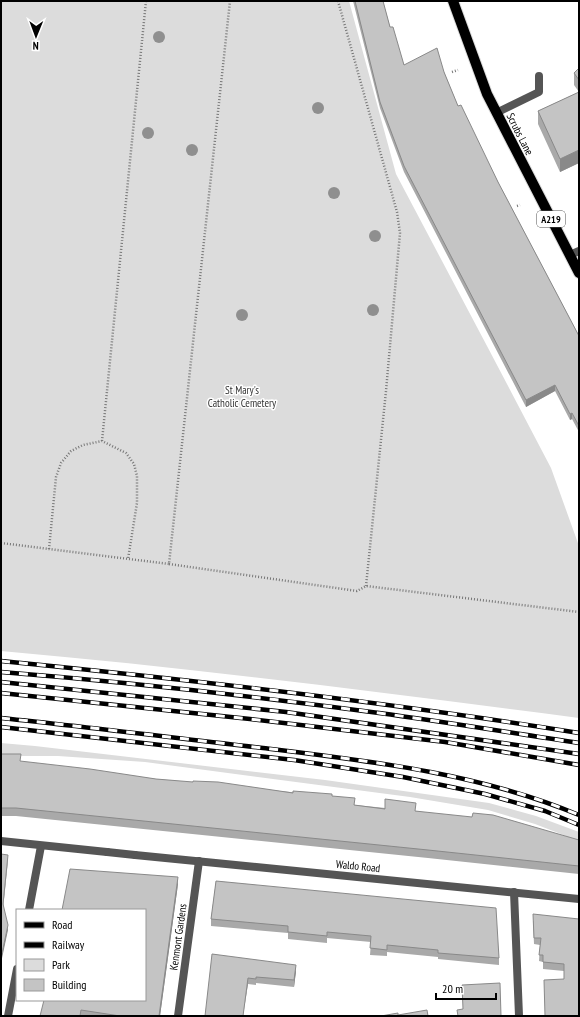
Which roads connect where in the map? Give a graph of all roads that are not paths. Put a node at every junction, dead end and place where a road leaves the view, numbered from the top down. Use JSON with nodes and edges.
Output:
{"nodes":[{"id":1,"x":453,"y":1,"type":"edge"},
{"id":2,"x":539,"y":76,"type":"dead end"},
{"id":3,"x":496,"y":113,"type":"junction"},
{"id":4,"x":575,"y":253,"type":"edge"},
{"id":5,"x":579,"y":273,"type":"edge"},
{"id":6,"x":1,"y":841,"type":"edge"},
{"id":7,"x":41,"y":846,"type":"junction"},
{"id":8,"x":199,"y":861,"type":"junction"},
{"id":9,"x":514,"y":892,"type":"junction"},
{"id":10,"x":579,"y":899,"type":"edge"},
{"id":11,"x":29,"y":909,"type":"edge"},
{"id":12,"x":16,"y":974,"type":"edge"},
{"id":13,"x":8,"y":1016,"type":"edge"},
{"id":14,"x":178,"y":1016,"type":"edge"},
{"id":15,"x":519,"y":1016,"type":"edge"}],
"edges":[{"from":1,"to":3,"type":"main road","name":"Scrubs Lane","number":"A219"},
{"from":2,"to":3,"type":"street"},
{"from":3,"to":4,"type":"main road","name":"Scrubs Lane","number":"A219"},
{"from":4,"to":5,"type":"main road","name":"Scrubs Lane","number":"A219"},
{"from":6,"to":7,"type":"street"},
{"from":7,"to":8,"type":"street","name":"Waldo Road"},
{"from":7,"to":11,"type":"street"},
{"from":8,"to":9,"type":"street","name":"Waldo Road"},
{"from":8,"to":14,"type":"street","name":"Kenmont Gardens"},
{"from":9,"to":10,"type":"street","name":"Waldo Road"},
{"from":9,"to":15,"type":"street"},
{"from":12,"to":13,"type":"street"}]}
